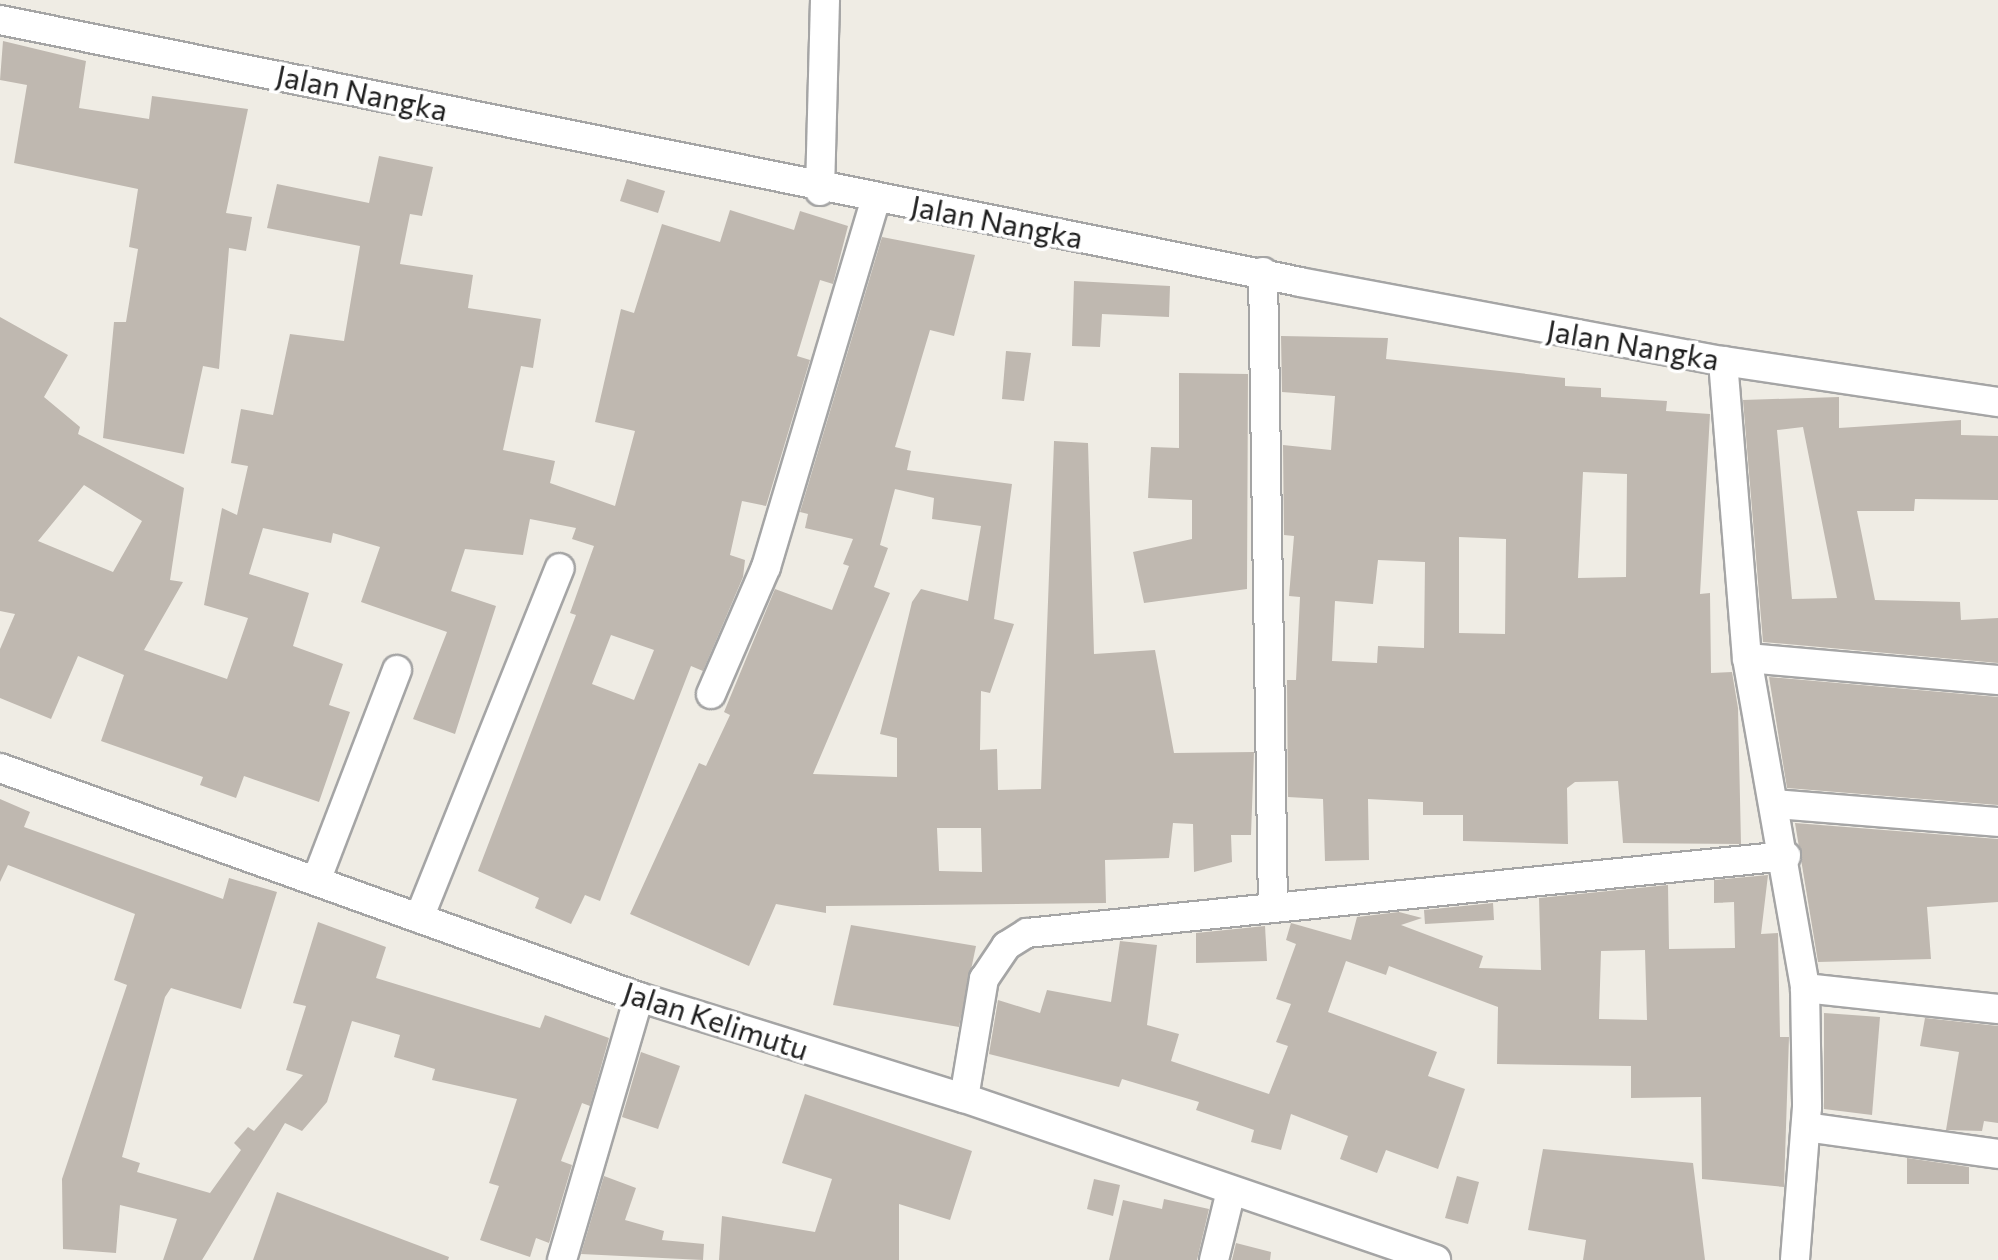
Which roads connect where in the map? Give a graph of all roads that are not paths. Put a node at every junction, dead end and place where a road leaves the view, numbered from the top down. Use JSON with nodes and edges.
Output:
{"nodes":[{"id":1,"x":825,"y":0,"type":"edge"},
{"id":2,"x":0,"y":20,"type":"edge"},
{"id":3,"x":820,"y":191,"type":"junction"},
{"id":4,"x":876,"y":197,"type":"junction"},
{"id":5,"x":1263,"y":272,"type":"junction"},
{"id":6,"x":1723,"y":361,"type":"junction"},
{"id":7,"x":1998,"y":402,"type":"edge"},
{"id":8,"x":560,"y":568,"type":"dead end"},
{"id":9,"x":1747,"y":658,"type":"junction"},
{"id":10,"x":397,"y":670,"type":"dead end"},
{"id":11,"x":1998,"y":680,"type":"edge"},
{"id":12,"x":711,"y":694,"type":"dead end"},
{"id":13,"x":0,"y":768,"type":"edge"},
{"id":14,"x":1775,"y":804,"type":"junction"},
{"id":15,"x":1998,"y":822,"type":"edge"},
{"id":16,"x":1786,"y":856,"type":"junction"},
{"id":17,"x":316,"y":881,"type":"junction"},
{"id":18,"x":1273,"y":906,"type":"junction"},
{"id":19,"x":419,"y":918,"type":"junction"},
{"id":20,"x":1805,"y":988,"type":"junction"},
{"id":21,"x":639,"y":997,"type":"junction"},
{"id":22,"x":1998,"y":1009,"type":"edge"},
{"id":23,"x":964,"y":1098,"type":"junction"},
{"id":24,"x":1806,"y":1127,"type":"junction"},
{"id":25,"x":1998,"y":1154,"type":"edge"},
{"id":26,"x":1231,"y":1191,"type":"junction"},
{"id":27,"x":562,"y":1260,"type":"edge"},
{"id":28,"x":1214,"y":1260,"type":"edge"},
{"id":29,"x":1436,"y":1260,"type":"edge"},
{"id":30,"x":1795,"y":1260,"type":"edge"}],
"edges":[{"from":1,"to":3,"type":"street"},
{"from":2,"to":3,"type":"street","name":"Jalan Nangka"},
{"from":3,"to":4,"type":"street","name":"Jalan Nangka"},
{"from":4,"to":5,"type":"street","name":"Jalan Nangka"},
{"from":4,"to":12,"type":"street"},
{"from":5,"to":6,"type":"street","name":"Jalan Nangka"},
{"from":5,"to":18,"type":"street"},
{"from":6,"to":7,"type":"street","name":"Jalan Nangka"},
{"from":6,"to":9,"type":"street"},
{"from":8,"to":19,"type":"street"},
{"from":9,"to":11,"type":"street"},
{"from":9,"to":14,"type":"street"},
{"from":10,"to":17,"type":"street"},
{"from":13,"to":17,"type":"street","name":"Jalan Kelimutu"},
{"from":14,"to":15,"type":"street"},
{"from":14,"to":16,"type":"street"},
{"from":16,"to":18,"type":"street"},
{"from":16,"to":20,"type":"street"},
{"from":17,"to":19,"type":"street","name":"Jalan Kelimutu"},
{"from":18,"to":23,"type":"street"},
{"from":19,"to":21,"type":"street","name":"Jalan Kelimutu"},
{"from":20,"to":22,"type":"street"},
{"from":20,"to":24,"type":"street"},
{"from":21,"to":23,"type":"street","name":"Jalan Kelimutu"},
{"from":21,"to":27,"type":"street"},
{"from":23,"to":26,"type":"street","name":"Jalan Kelimutu"},
{"from":24,"to":25,"type":"street"},
{"from":24,"to":30,"type":"street"},
{"from":26,"to":28,"type":"street"},
{"from":26,"to":29,"type":"street","name":"Jalan Kelimutu"}]}
